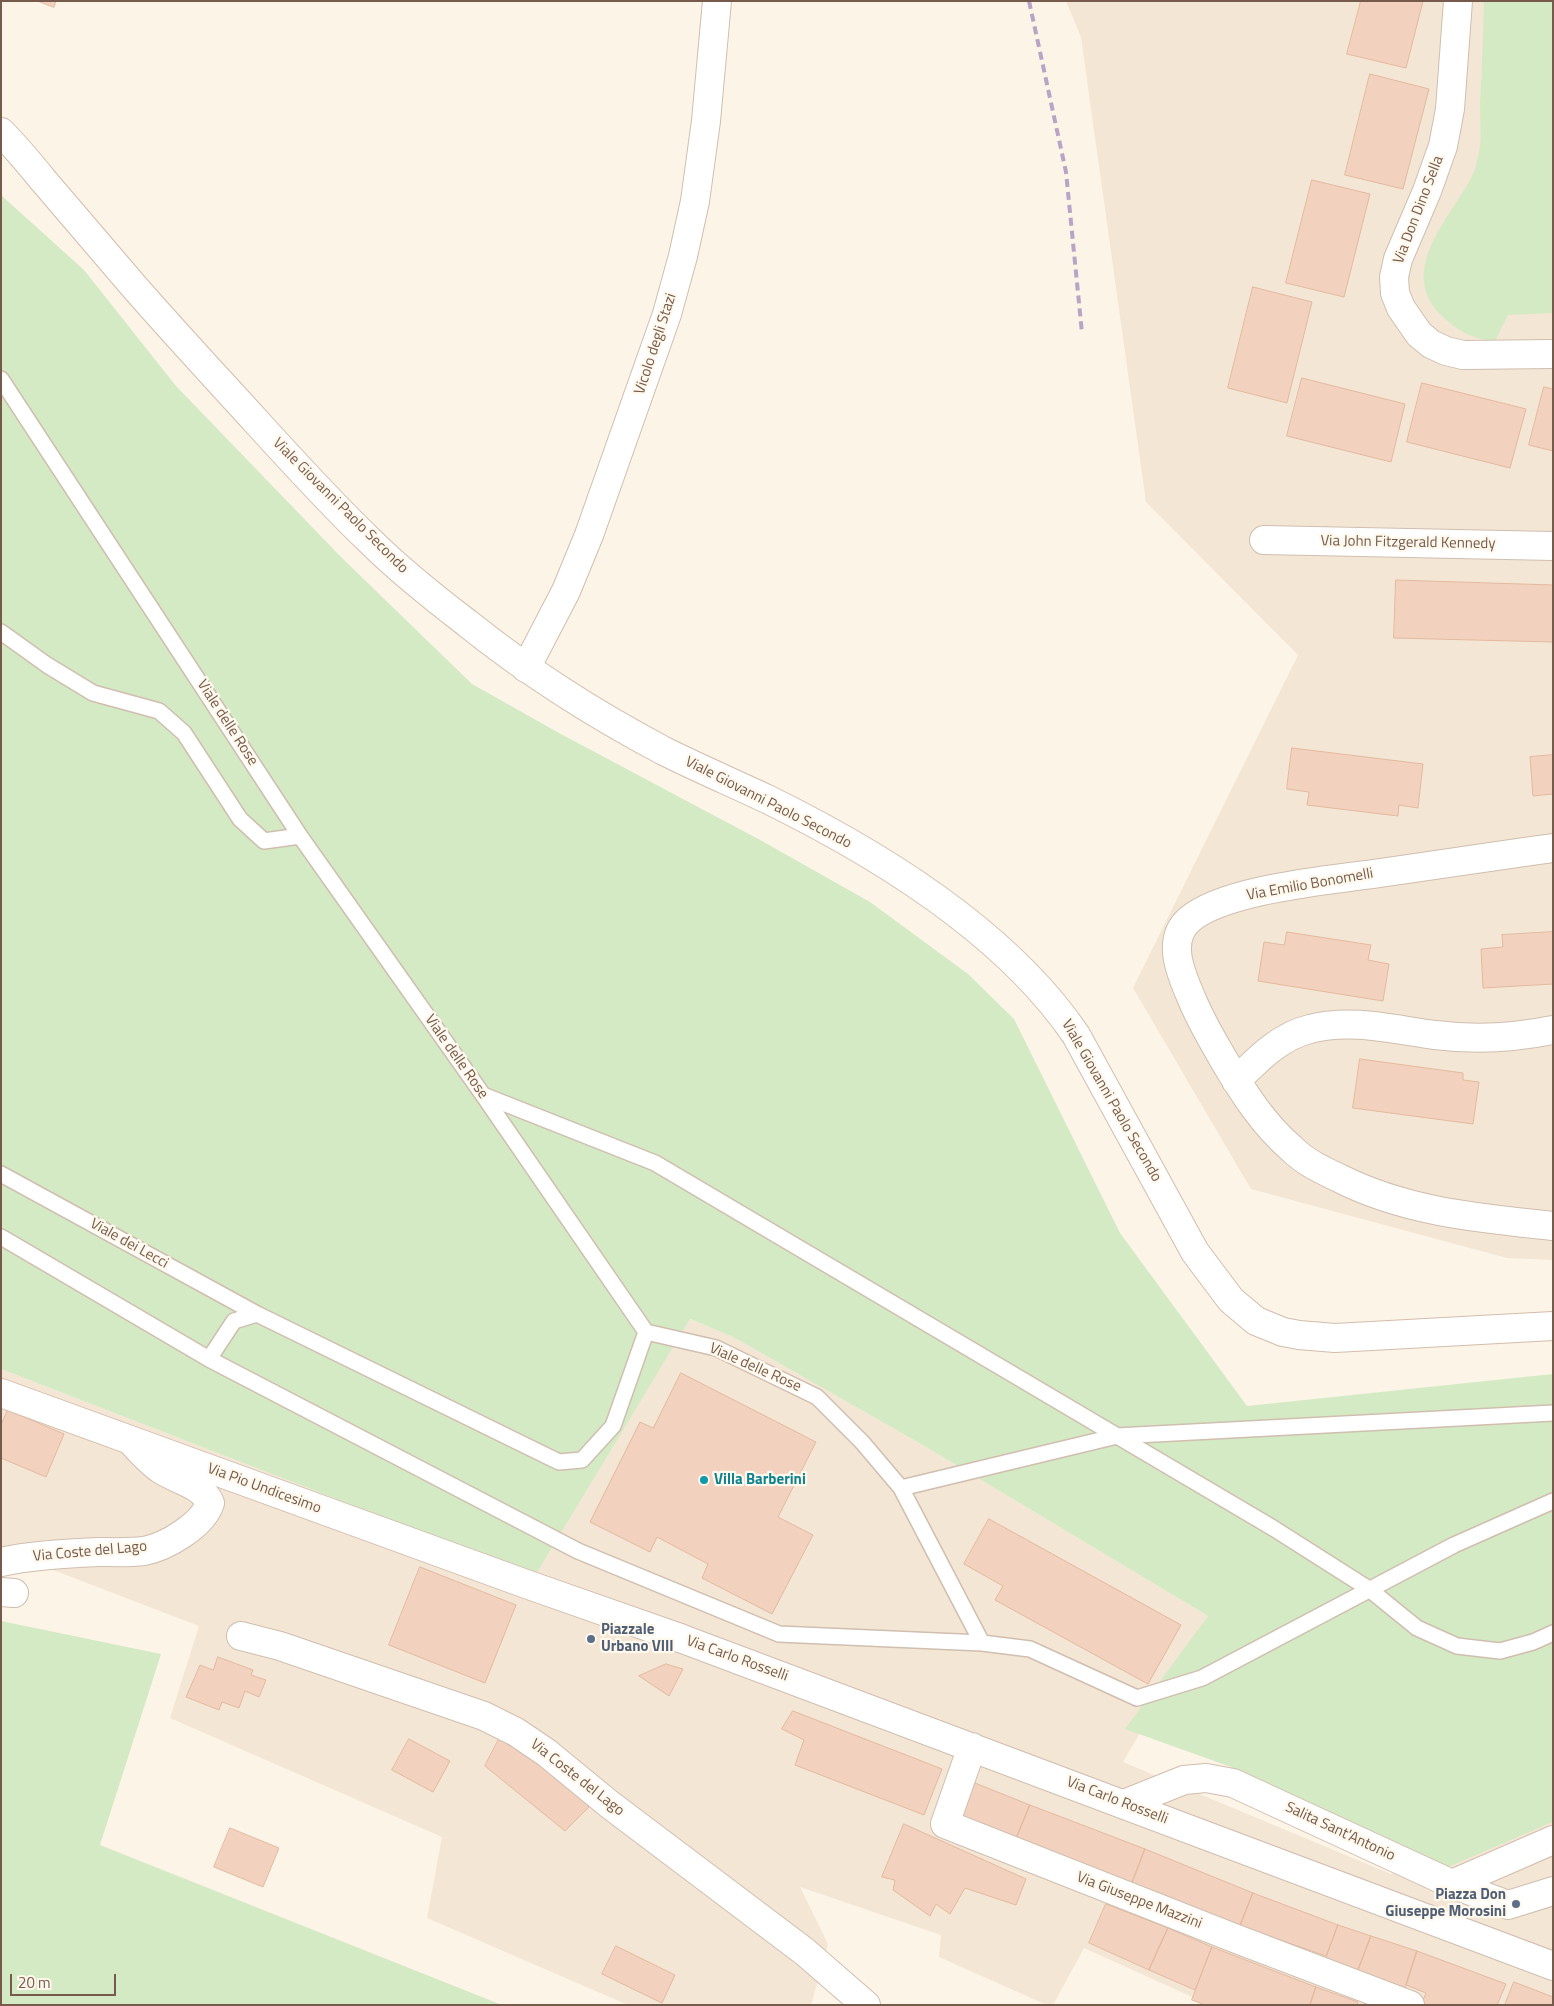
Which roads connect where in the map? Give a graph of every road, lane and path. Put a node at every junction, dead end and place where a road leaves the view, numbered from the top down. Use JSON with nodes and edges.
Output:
{"nodes":[{"id":1,"x":716,"y":1,"type":"edge"},
{"id":2,"x":1458,"y":1,"type":"edge"},
{"id":3,"x":1,"y":132,"type":"edge"},
{"id":4,"x":1553,"y":354,"type":"edge"},
{"id":5,"x":1,"y":379,"type":"edge"},
{"id":6,"x":1264,"y":540,"type":"dead end"},
{"id":7,"x":1553,"y":546,"type":"edge"},
{"id":8,"x":1,"y":632,"type":"edge"},
{"id":9,"x":526,"y":668,"type":"junction"},
{"id":10,"x":300,"y":836,"type":"junction"},
{"id":11,"x":1553,"y":848,"type":"edge"},
{"id":12,"x":1553,"y":1030,"type":"edge"},
{"id":13,"x":1236,"y":1081,"type":"junction"},
{"id":14,"x":483,"y":1095,"type":"junction"},
{"id":15,"x":1,"y":1174,"type":"edge"},
{"id":16,"x":1553,"y":1226,"type":"edge"},
{"id":17,"x":1,"y":1237,"type":"edge"},
{"id":18,"x":257,"y":1314,"type":"junction"},
{"id":19,"x":1553,"y":1326,"type":"edge"},
{"id":20,"x":646,"y":1332,"type":"junction"},
{"id":21,"x":209,"y":1359,"type":"junction"},
{"id":22,"x":1,"y":1393,"type":"edge"},
{"id":23,"x":1553,"y":1413,"type":"edge"},
{"id":24,"x":1117,"y":1436,"type":"junction"},
{"id":25,"x":132,"y":1442,"type":"junction"},
{"id":26,"x":901,"y":1488,"type":"junction"},
{"id":27,"x":1553,"y":1501,"type":"edge"},
{"id":28,"x":1,"y":1562,"type":"edge"},
{"id":29,"x":1369,"y":1589,"type":"junction"},
{"id":30,"x":1553,"y":1633,"type":"edge"},
{"id":31,"x":241,"y":1636,"type":"dead end"},
{"id":32,"x":680,"y":1638,"type":"joint"},
{"id":33,"x":982,"y":1643,"type":"junction"},
{"id":34,"x":972,"y":1747,"type":"junction"},
{"id":35,"x":1124,"y":1804,"type":"junction"},
{"id":36,"x":1553,"y":1840,"type":"edge"},
{"id":37,"x":1452,"y":1884,"type":"junction"},
{"id":38,"x":1553,"y":1891,"type":"edge"},
{"id":39,"x":1553,"y":1966,"type":"edge"},
{"id":40,"x":866,"y":2005,"type":"edge"},
{"id":41,"x":1410,"y":2005,"type":"edge"}],
"edges":[{"from":1,"to":9,"type":"street","name":"Vicolo degli Stazi"},
{"from":2,"to":4,"type":"street","name":"Via Don Dino Sella"},
{"from":3,"to":9,"type":"street","name":"Viale Giovanni Paolo Secondo"},
{"from":5,"to":10,"type":"lane","name":"Viale delle Rose"},
{"from":6,"to":7,"type":"street","name":"Via John Fitzgerald Kennedy"},
{"from":8,"to":10,"type":"lane"},
{"from":9,"to":19,"type":"street","name":"Viale Giovanni Paolo Secondo"},
{"from":10,"to":14,"type":"lane","name":"Viale delle Rose"},
{"from":11,"to":13,"type":"street","name":"Via Emilio Bonomelli"},
{"from":12,"to":13,"type":"street"},
{"from":13,"to":16,"type":"street","name":"Via Emilio Bonomelli"},
{"from":14,"to":20,"type":"lane","name":"Viale delle Rose"},
{"from":14,"to":24,"type":"lane"},
{"from":15,"to":18,"type":"lane","name":"Viale dei Lecci"},
{"from":17,"to":21,"type":"lane"},
{"from":18,"to":20,"type":"lane","name":"Viale dei Lecci"},
{"from":18,"to":21,"type":"lane"},
{"from":20,"to":26,"type":"lane","name":"Viale delle Rose"},
{"from":21,"to":33,"type":"lane"},
{"from":22,"to":25,"type":"street","name":"Via Pio Undicesimo"},
{"from":23,"to":24,"type":"lane"},
{"from":24,"to":26,"type":"lane"},
{"from":24,"to":29,"type":"lane"},
{"from":25,"to":28,"type":"street","name":"Via Coste del Lago"},
{"from":25,"to":32,"type":"street","name":"Via Pio Undicesimo"},
{"from":26,"to":33,"type":"lane","name":"Viale delle Rose"},
{"from":27,"to":29,"type":"lane"},
{"from":29,"to":30,"type":"lane"},
{"from":29,"to":33,"type":"lane"},
{"from":31,"to":40,"type":"street","name":"Via Coste del Lago"},
{"from":32,"to":34,"type":"street","name":"Via Carlo Rosselli"},
{"from":34,"to":35,"type":"street","name":"Via Carlo Rosselli"},
{"from":34,"to":41,"type":"street","name":"Via Giuseppe Mazzini"},
{"from":35,"to":37,"type":"street","name":"Salita Sant'Antonio"},
{"from":35,"to":39,"type":"street","name":"Via Carlo Rosselli"},
{"from":36,"to":37,"type":"street"},
{"from":37,"to":38,"type":"street"}]}
